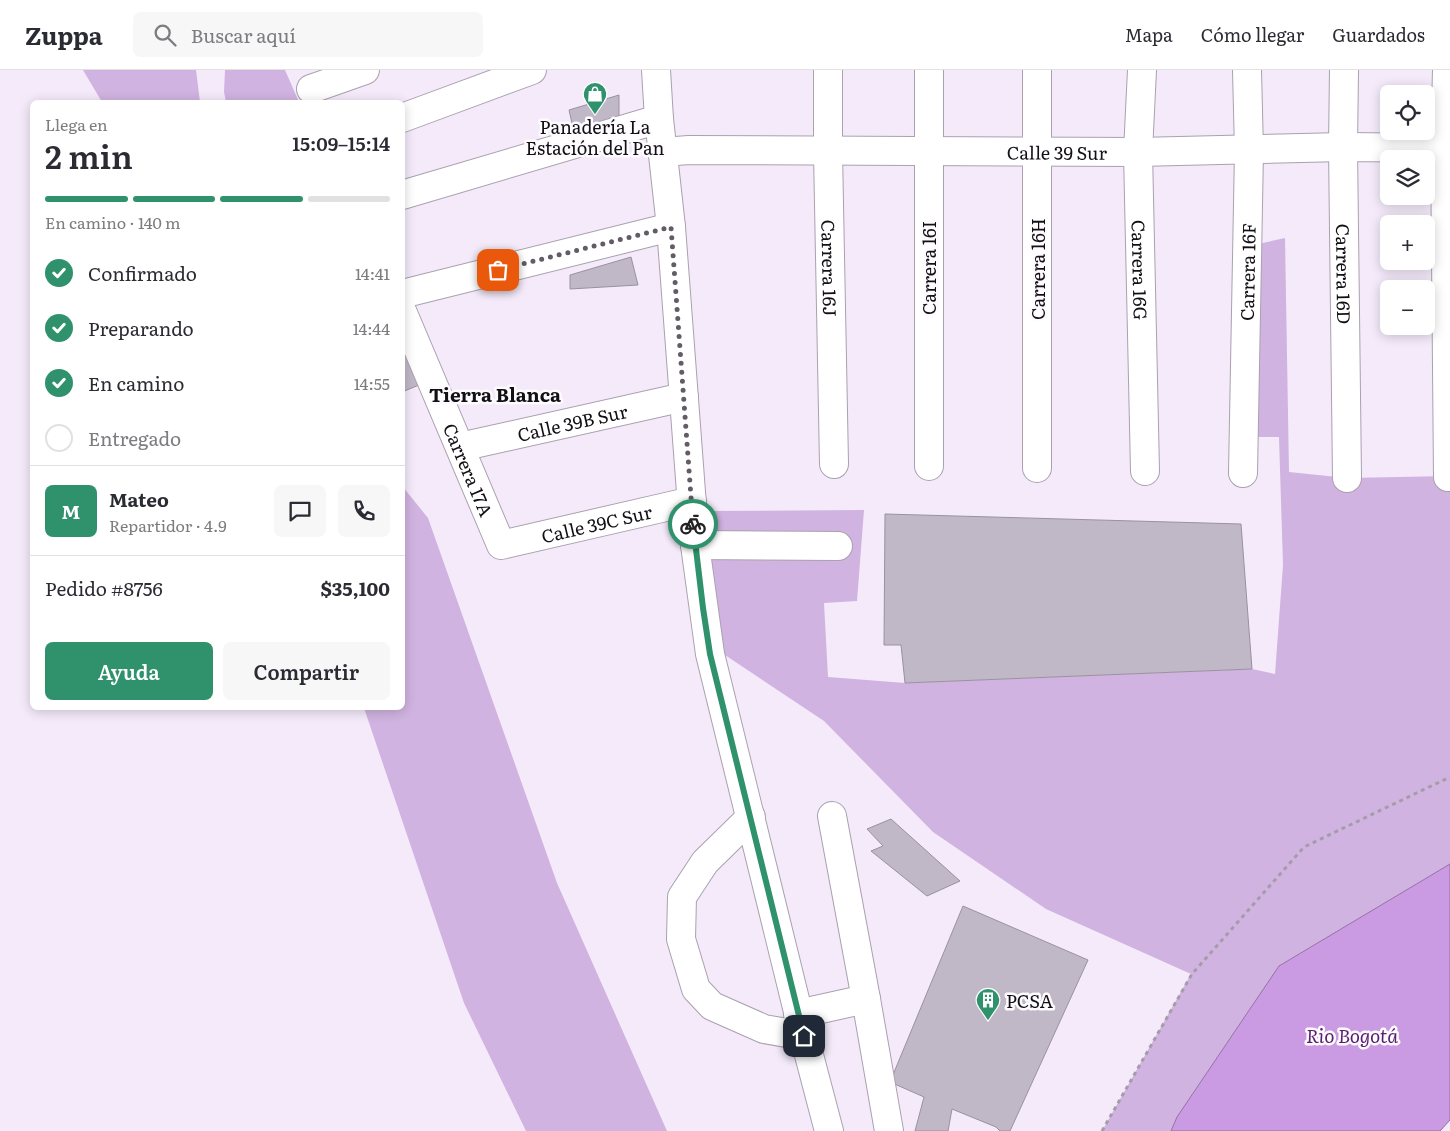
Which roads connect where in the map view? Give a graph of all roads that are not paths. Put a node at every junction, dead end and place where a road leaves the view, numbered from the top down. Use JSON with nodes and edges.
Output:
{"nodes":[{"id":1,"x":365,"y":70,"type":"edge"},
{"id":2,"x":532,"y":70,"type":"edge"},
{"id":3,"x":656,"y":70,"type":"edge"},
{"id":4,"x":828,"y":70,"type":"edge"},
{"id":5,"x":929,"y":70,"type":"edge"},
{"id":6,"x":1037,"y":70,"type":"edge"},
{"id":7,"x":1142,"y":70,"type":"edge"},
{"id":8,"x":1247,"y":70,"type":"edge"},
{"id":9,"x":1344,"y":70,"type":"edge"},
{"id":10,"x":1447,"y":70,"type":"edge"},
{"id":11,"x":310,"y":87,"type":"edge"},
{"id":12,"x":405,"y":117,"type":"edge"},
{"id":13,"x":659,"y":119,"type":"junction"},
{"id":14,"x":1343,"y":147,"type":"junction"},
{"id":15,"x":1448,"y":148,"type":"edge"},
{"id":16,"x":928,"y":151,"type":"junction"},
{"id":17,"x":1249,"y":151,"type":"junction"},
{"id":18,"x":663,"y":152,"type":"junction"},
{"id":19,"x":828,"y":152,"type":"junction"},
{"id":20,"x":1037,"y":152,"type":"junction"},
{"id":21,"x":1138,"y":152,"type":"junction"},
{"id":22,"x":405,"y":194,"type":"edge"},
{"id":23,"x":671,"y":227,"type":"junction"},
{"id":24,"x":405,"y":293,"type":"edge"},
{"id":25,"x":405,"y":318,"type":"edge"},
{"id":26,"x":684,"y":397,"type":"junction"},
{"id":27,"x":460,"y":447,"type":"junction"},
{"id":28,"x":834,"y":464,"type":"dead end"},
{"id":29,"x":929,"y":466,"type":"dead end"},
{"id":30,"x":1038,"y":468,"type":"dead end"},
{"id":31,"x":1145,"y":471,"type":"dead end"},
{"id":32,"x":1243,"y":473,"type":"dead end"},
{"id":33,"x":1448,"y":476,"type":"dead end"},
{"id":34,"x":1347,"y":478,"type":"dead end"},
{"id":35,"x":692,"y":501,"type":"junction"},
{"id":36,"x":695,"y":544,"type":"junction"},
{"id":37,"x":501,"y":545,"type":"joint"},
{"id":38,"x":838,"y":546,"type":"dead end"},
{"id":39,"x":832,"y":816,"type":"dead end"},
{"id":40,"x":751,"y":817,"type":"junction"},
{"id":41,"x":866,"y":999,"type":"junction"},
{"id":42,"x":801,"y":1025,"type":"junction"},
{"id":43,"x":829,"y":1131,"type":"edge"},
{"id":44,"x":889,"y":1131,"type":"edge"}],
"edges":[{"from":1,"to":11,"type":"street"},
{"from":2,"to":12,"type":"street"},
{"from":3,"to":13,"type":"street"},
{"from":4,"to":19,"type":"street","name":"Carrera 16J"},
{"from":5,"to":16,"type":"street","name":"Carrera 16I"},
{"from":6,"to":20,"type":"street","name":"Carrera 16H"},
{"from":7,"to":21,"type":"street","name":"Carrera 16G"},
{"from":8,"to":17,"type":"street","name":"Carrera 16F"},
{"from":9,"to":14,"type":"street","name":"Carrera 16D"},
{"from":10,"to":15,"type":"street"},
{"from":13,"to":18,"type":"street"},
{"from":13,"to":22,"type":"street"},
{"from":14,"to":15,"type":"street","name":"Calle 39 Sur"},
{"from":14,"to":17,"type":"street","name":"Calle 39 Sur"},
{"from":14,"to":34,"type":"street","name":"Carrera 16D"},
{"from":15,"to":33,"type":"street"},
{"from":16,"to":19,"type":"street","name":"Calle 39 Sur"},
{"from":16,"to":20,"type":"street","name":"Calle 39 Sur"},
{"from":16,"to":29,"type":"street","name":"Carrera 16I"},
{"from":17,"to":21,"type":"street","name":"Calle 39 Sur"},
{"from":17,"to":32,"type":"street","name":"Carrera 16F"},
{"from":18,"to":19,"type":"street","name":"Calle 39 Sur"},
{"from":18,"to":23,"type":"street"},
{"from":19,"to":28,"type":"street","name":"Carrera 16J"},
{"from":20,"to":21,"type":"street","name":"Calle 39 Sur"},
{"from":20,"to":30,"type":"street","name":"Carrera 16H"},
{"from":21,"to":31,"type":"street","name":"Carrera 16G"},
{"from":23,"to":24,"type":"street"},
{"from":23,"to":26,"type":"street"},
{"from":25,"to":27,"type":"street","name":"Carrera 17A"},
{"from":26,"to":27,"type":"street","name":"Calle 39B Sur"},
{"from":26,"to":35,"type":"street"},
{"from":27,"to":37,"type":"street","name":"Carrera 17A"},
{"from":35,"to":36,"type":"street"},
{"from":35,"to":37,"type":"street","name":"Calle 39C Sur"},
{"from":36,"to":38,"type":"street"},
{"from":36,"to":40,"type":"street"},
{"from":39,"to":41,"type":"street"},
{"from":40,"to":42,"type":"street"},
{"from":40,"to":42,"type":"street"},
{"from":41,"to":42,"type":"street"},
{"from":41,"to":44,"type":"street"},
{"from":42,"to":43,"type":"street"}]}
